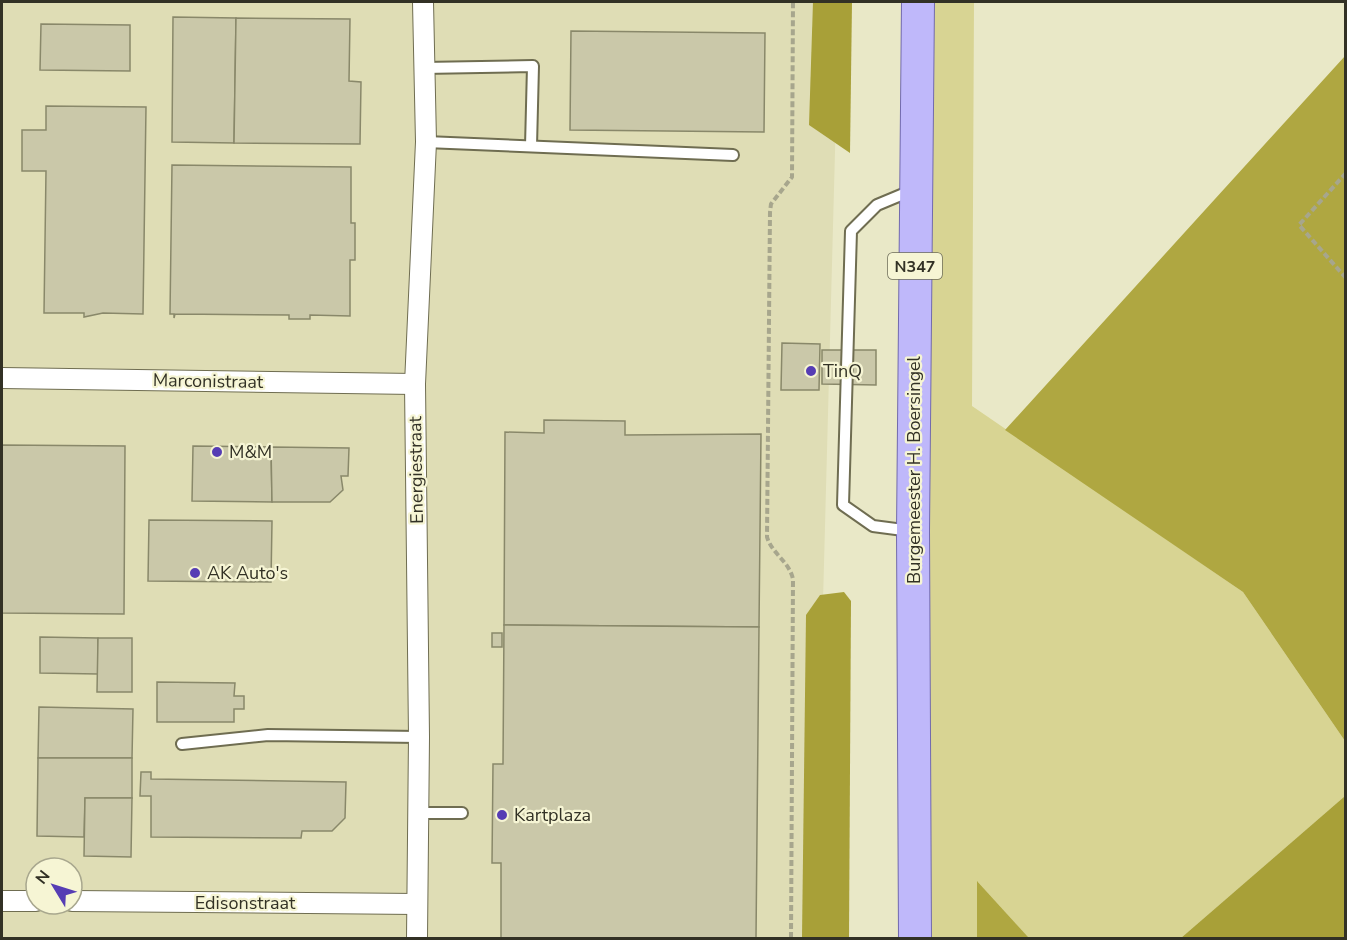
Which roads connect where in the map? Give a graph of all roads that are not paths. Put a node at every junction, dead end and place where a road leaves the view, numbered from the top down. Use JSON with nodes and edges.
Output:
{"nodes":[{"id":1,"x":423,"y":2,"type":"edge"},
{"id":2,"x":918,"y":2,"type":"edge"},
{"id":3,"x":423,"y":68,"type":"junction"},
{"id":4,"x":426,"y":142,"type":"junction"},
{"id":5,"x":531,"y":146,"type":"junction"},
{"id":6,"x":733,"y":154,"type":"dead end"},
{"id":7,"x":916,"y":189,"type":"junction"},
{"id":8,"x":2,"y":378,"type":"edge"},
{"id":9,"x":415,"y":384,"type":"junction"},
{"id":10,"x":913,"y":531,"type":"junction"},
{"id":11,"x":419,"y":737,"type":"junction"},
{"id":12,"x":182,"y":744,"type":"dead end"},
{"id":13,"x":418,"y":813,"type":"junction"},
{"id":14,"x":462,"y":813,"type":"dead end"},
{"id":15,"x":2,"y":901,"type":"edge"},
{"id":16,"x":24,"y":901,"type":"edge"},
{"id":17,"x":84,"y":901,"type":"edge"},
{"id":18,"x":417,"y":904,"type":"junction"},
{"id":19,"x":417,"y":939,"type":"edge"},
{"id":20,"x":915,"y":939,"type":"edge"}],
"edges":[{"from":1,"to":3,"type":"street","name":"Energiestraat"},
{"from":2,"to":7,"type":"main road","name":"Burgemeester H. Boersingel","number":"N347"},
{"from":3,"to":4,"type":"street","name":"Energiestraat"},
{"from":3,"to":5,"type":"lane"},
{"from":4,"to":5,"type":"lane"},
{"from":4,"to":9,"type":"street","name":"Energiestraat"},
{"from":5,"to":6,"type":"lane"},
{"from":7,"to":10,"type":"main road","name":"Burgemeester H. Boersingel","number":"N347"},
{"from":7,"to":10,"type":"lane"},
{"from":8,"to":9,"type":"street","name":"Marconistraat"},
{"from":9,"to":11,"type":"street","name":"Energiestraat"},
{"from":10,"to":20,"type":"main road","name":"Burgemeester H. Boersingel","number":"N347"},
{"from":11,"to":12,"type":"lane"},
{"from":11,"to":13,"type":"street","name":"Energiestraat"},
{"from":13,"to":14,"type":"lane"},
{"from":13,"to":18,"type":"street","name":"Energiestraat"},
{"from":15,"to":16,"type":"street"},
{"from":17,"to":18,"type":"street","name":"Edisonstraat"},
{"from":18,"to":19,"type":"street","name":"Energiestraat"}]}
